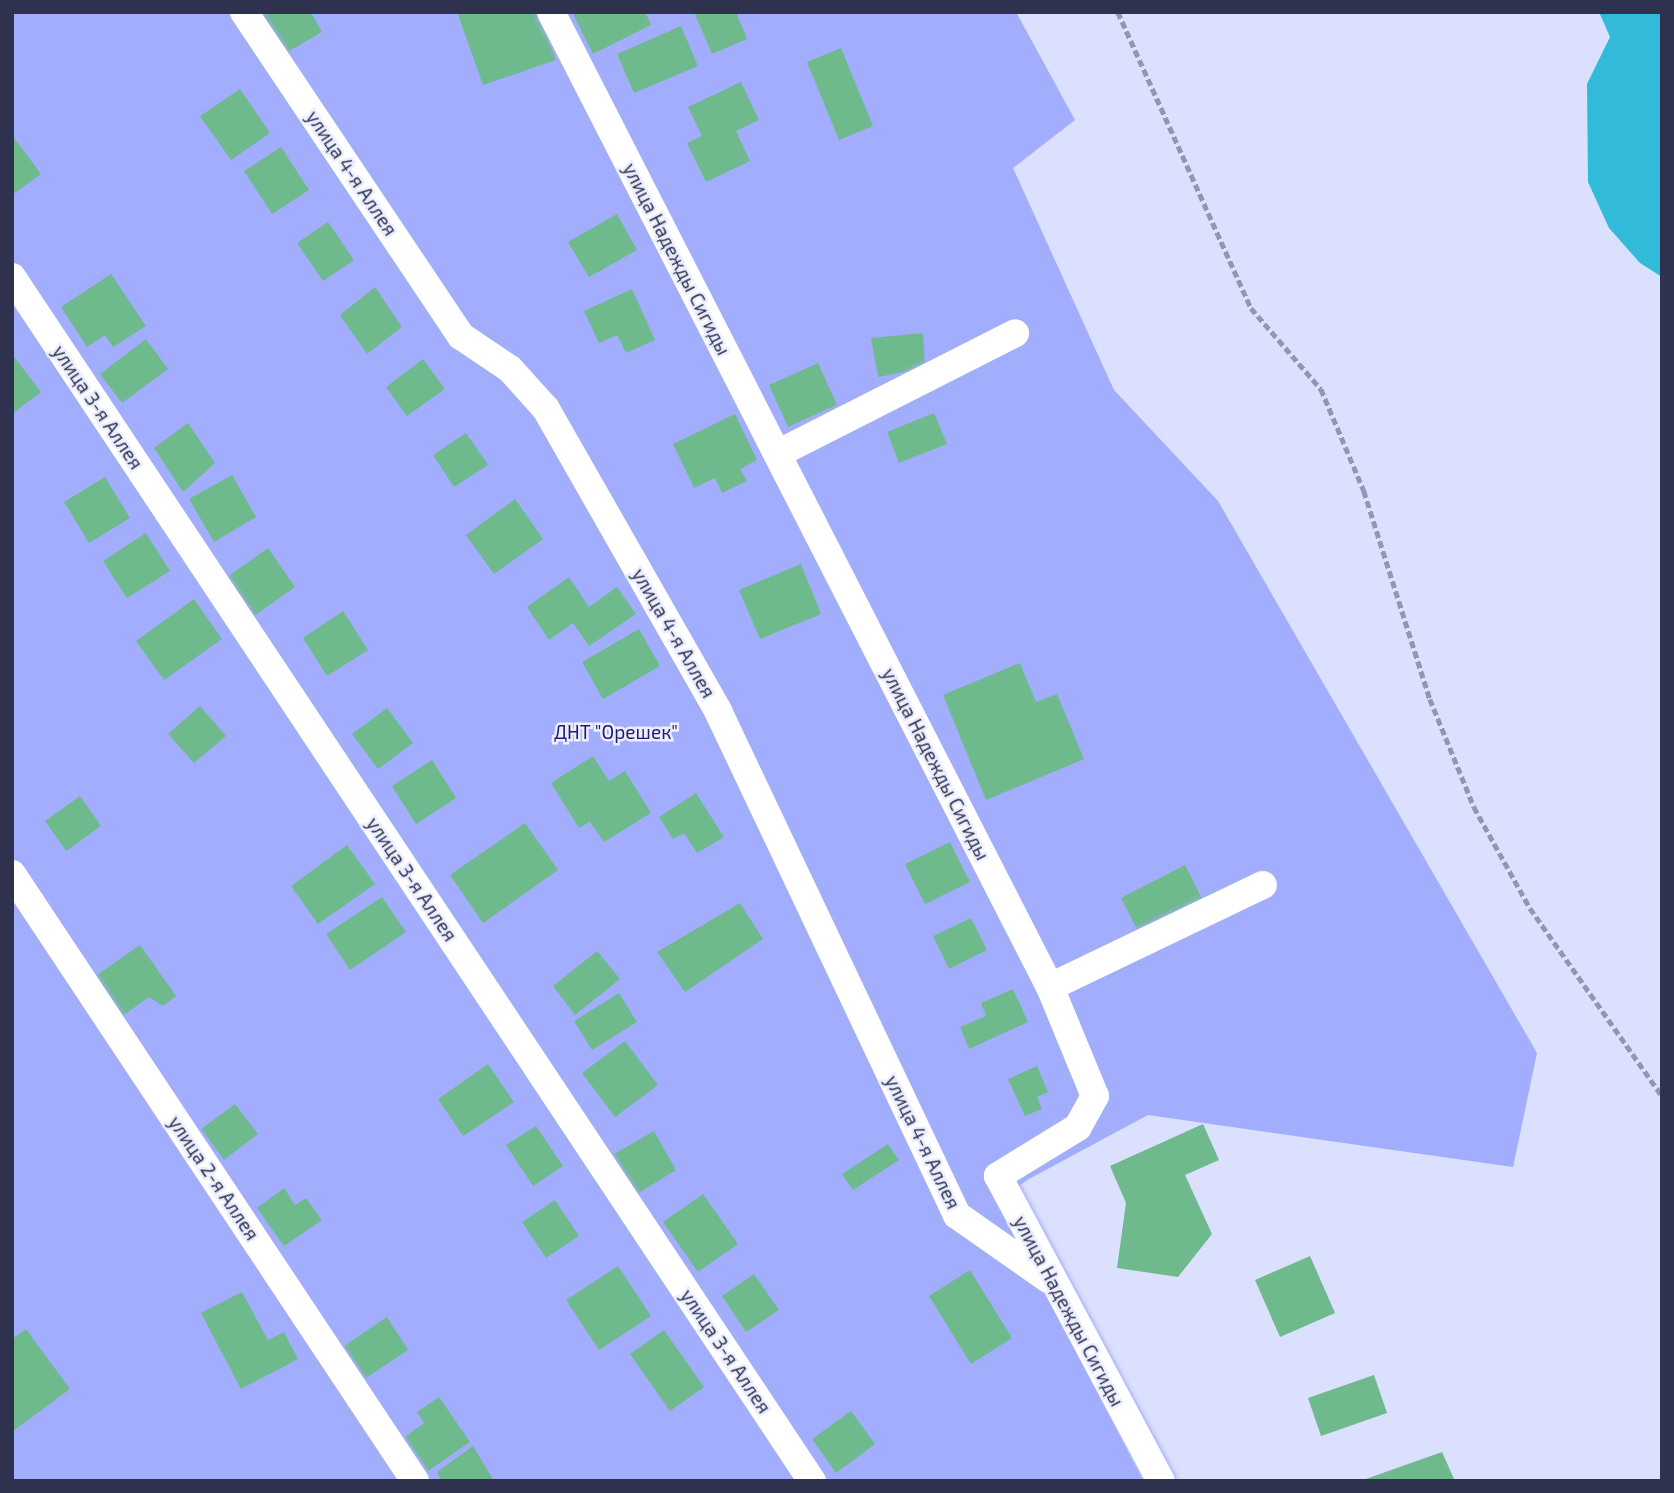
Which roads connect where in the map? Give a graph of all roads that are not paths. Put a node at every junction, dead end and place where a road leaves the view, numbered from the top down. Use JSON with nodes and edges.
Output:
{"nodes":[{"id":1,"x":244,"y":12,"type":"edge"},
{"id":2,"x":551,"y":12,"type":"edge"},
{"id":3,"x":12,"y":277,"type":"edge"},
{"id":4,"x":1015,"y":333,"type":"dead end"},
{"id":5,"x":777,"y":454,"type":"junction"},
{"id":6,"x":12,"y":874,"type":"edge"},
{"id":7,"x":1263,"y":885,"type":"dead end"},
{"id":8,"x":1050,"y":987,"type":"junction"},
{"id":9,"x":1051,"y":1281,"type":"junction"},
{"id":10,"x":415,"y":1481,"type":"edge"},
{"id":11,"x":812,"y":1481,"type":"edge"},
{"id":12,"x":1161,"y":1481,"type":"edge"}],
"edges":[{"from":1,"to":9,"type":"street","name":"улица 4-я Аллея"},
{"from":2,"to":5,"type":"street","name":"улица Надежды Сигиды"},
{"from":3,"to":11,"type":"street","name":"улица 3-я Аллея"},
{"from":4,"to":5,"type":"street"},
{"from":5,"to":8,"type":"street","name":"улица Надежды Сигиды"},
{"from":6,"to":10,"type":"street","name":"улица 2-я Аллея"},
{"from":7,"to":8,"type":"street"},
{"from":8,"to":9,"type":"street","name":"улица Надежды Сигиды"},
{"from":9,"to":12,"type":"street","name":"улица Надежды Сигиды"}]}
